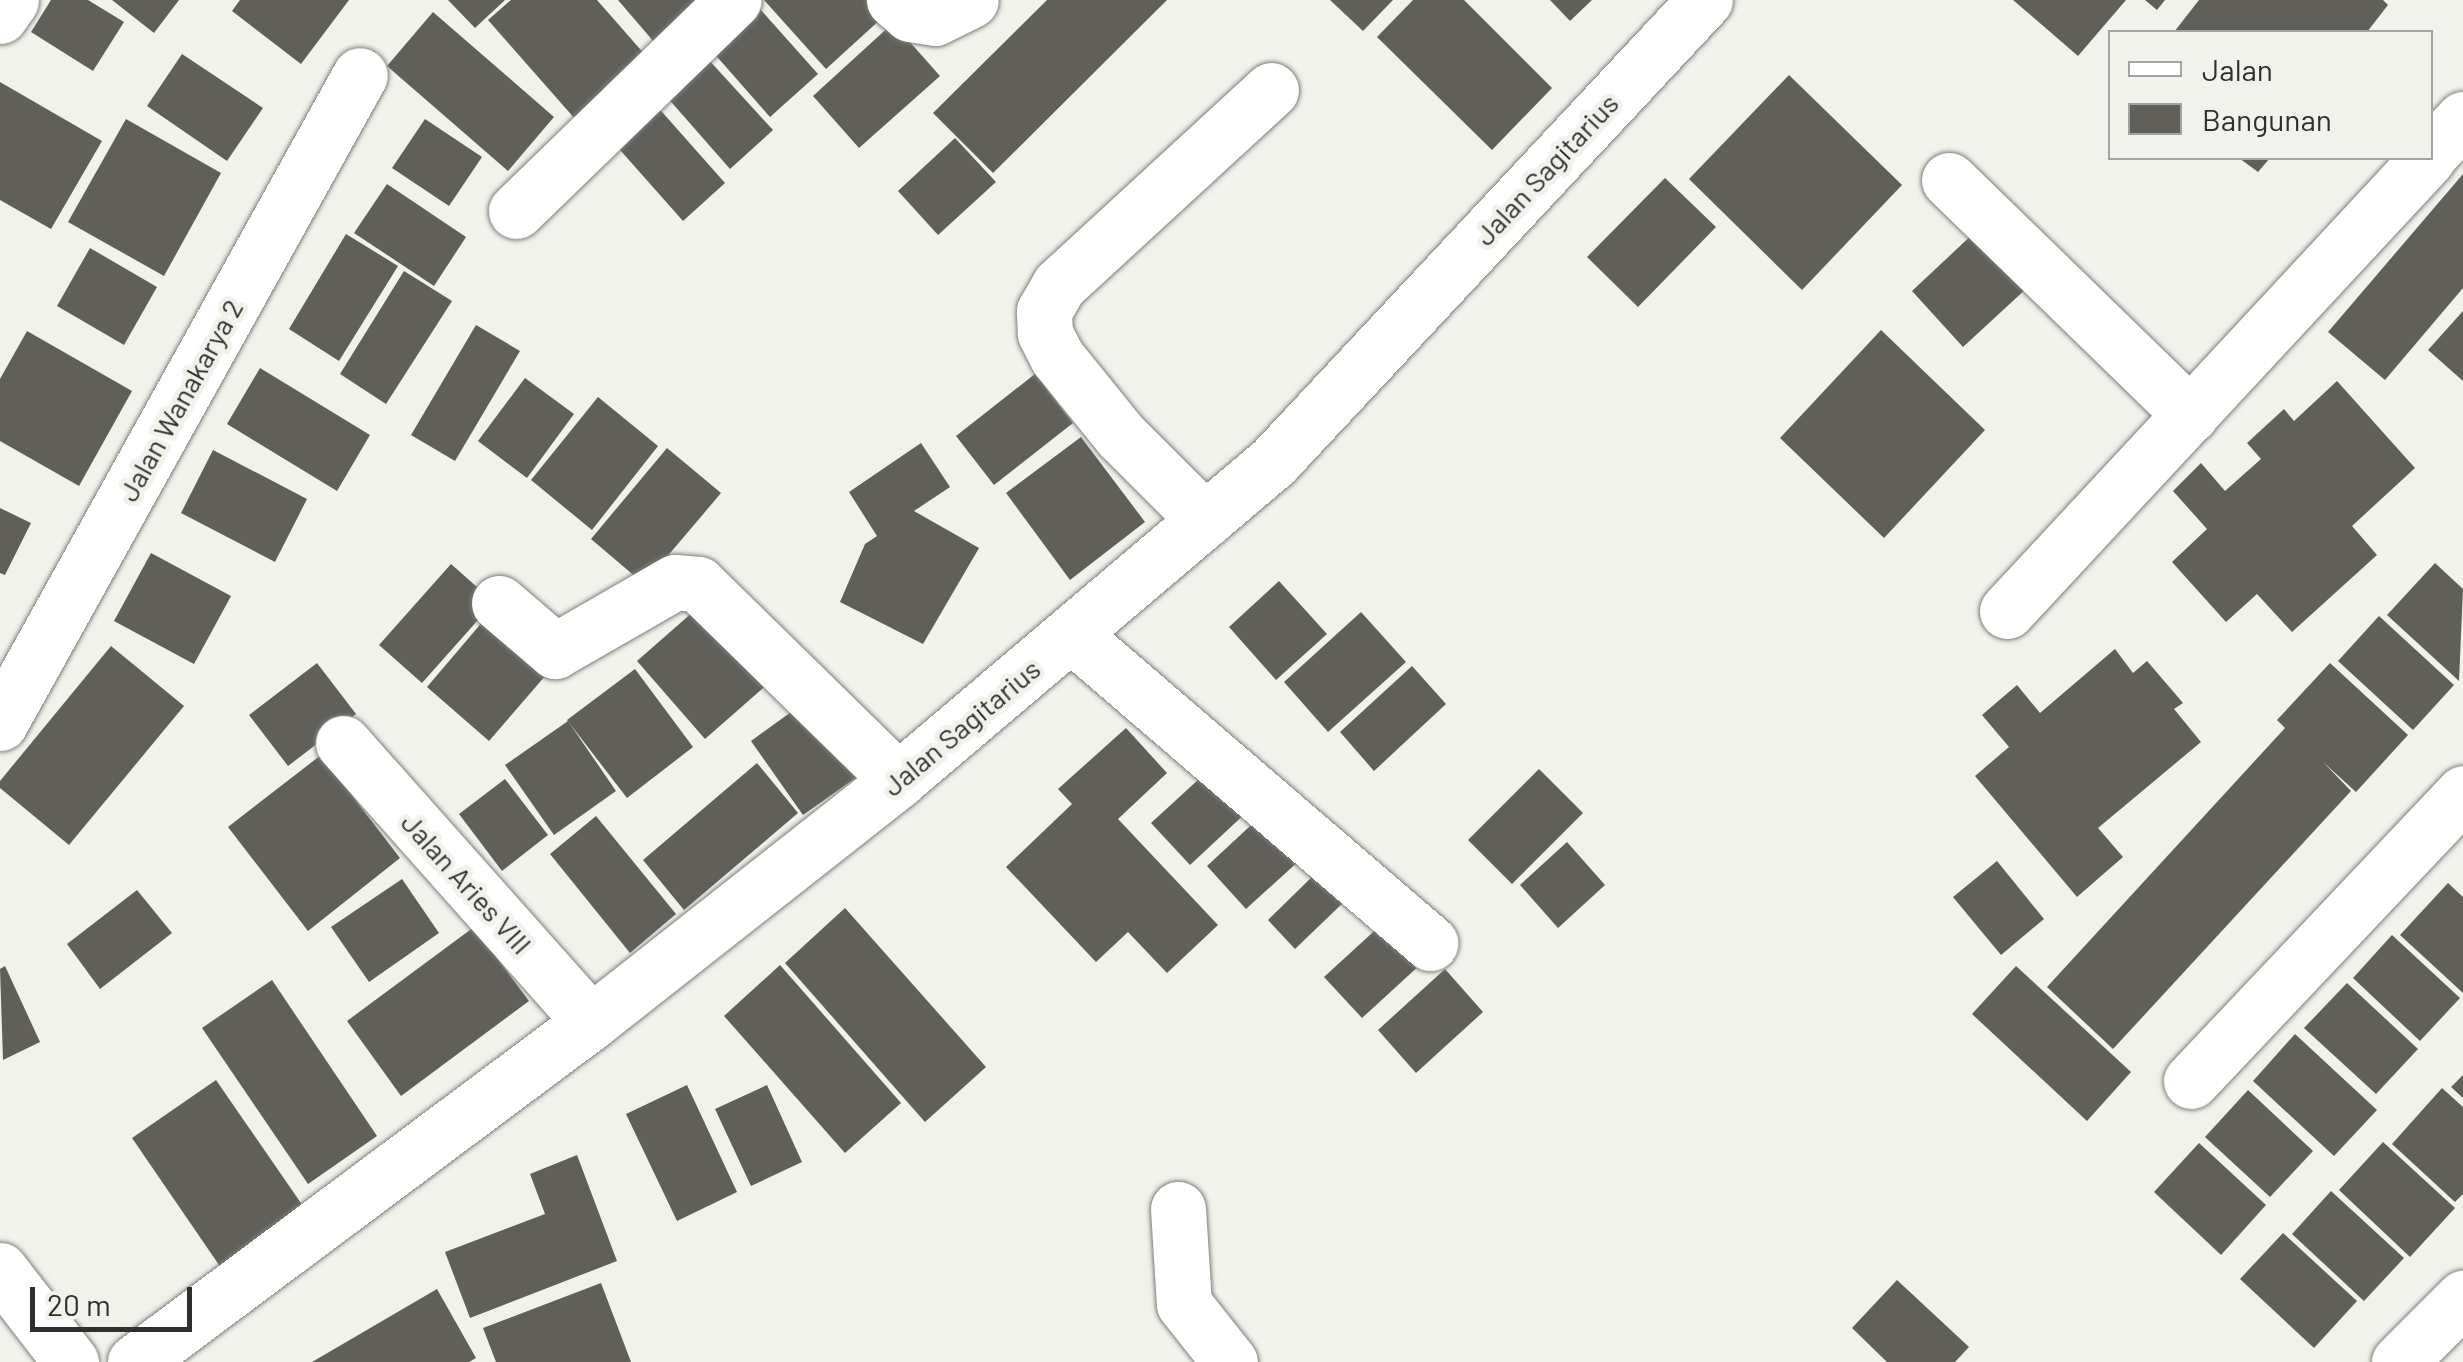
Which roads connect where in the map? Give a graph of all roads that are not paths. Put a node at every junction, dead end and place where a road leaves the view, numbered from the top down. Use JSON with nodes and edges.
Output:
{"nodes":[{"id":1,"x":11,"y":0,"type":"edge"},
{"id":2,"x":734,"y":0,"type":"edge"},
{"id":3,"x":971,"y":0,"type":"edge"},
{"id":4,"x":1705,"y":0,"type":"edge"},
{"id":5,"x":902,"y":7,"type":"edge"},
{"id":6,"x":0,"y":16,"type":"edge"},
{"id":7,"x":360,"y":76,"type":"dead end"},
{"id":8,"x":1271,"y":90,"type":"dead end"},
{"id":9,"x":2463,"y":119,"type":"edge"},
{"id":10,"x":2433,"y":152,"type":"edge"},
{"id":11,"x":2425,"y":160,"type":"edge"},
{"id":12,"x":1950,"y":180,"type":"dead end"},
{"id":13,"x":516,"y":212,"type":"dead end"},
{"id":14,"x":2190,"y":415,"type":"junction"},
{"id":15,"x":1206,"y":520,"type":"junction"},
{"id":16,"x":499,"y":603,"type":"dead end"},
{"id":17,"x":2006,"y":611,"type":"dead end"},
{"id":18,"x":1072,"y":634,"type":"junction"},
{"id":19,"x":0,"y":724,"type":"edge"},
{"id":20,"x":342,"y":743,"type":"dead end"},
{"id":21,"x":898,"y":780,"type":"junction"},
{"id":22,"x":2463,"y":792,"type":"edge"},
{"id":23,"x":1430,"y":943,"type":"dead end"},
{"id":24,"x":590,"y":1022,"type":"junction"},
{"id":25,"x":2192,"y":1081,"type":"dead end"},
{"id":26,"x":1178,"y":1209,"type":"dead end"},
{"id":27,"x":0,"y":1270,"type":"edge"},
{"id":28,"x":2463,"y":1298,"type":"edge"},
{"id":29,"x":71,"y":1362,"type":"edge"},
{"id":30,"x":135,"y":1362,"type":"edge"},
{"id":31,"x":1230,"y":1362,"type":"edge"},
{"id":32,"x":2400,"y":1362,"type":"edge"}],
"edges":[{"from":1,"to":6,"type":"street"},
{"from":2,"to":13,"type":"street"},
{"from":3,"to":5,"type":"street"},
{"from":4,"to":15,"type":"street","name":"Jalan Sagitarius"},
{"from":7,"to":19,"type":"street","name":"Jalan Wanakarya 2"},
{"from":8,"to":15,"type":"street"},
{"from":9,"to":10,"type":"street"},
{"from":11,"to":14,"type":"street"},
{"from":12,"to":14,"type":"street"},
{"from":14,"to":17,"type":"street"},
{"from":15,"to":18,"type":"street","name":"Jalan Sagitarius"},
{"from":16,"to":21,"type":"street"},
{"from":18,"to":21,"type":"street","name":"Jalan Sagitarius"},
{"from":18,"to":23,"type":"street"},
{"from":20,"to":24,"type":"street","name":"Jalan Aries VIII"},
{"from":21,"to":24,"type":"street","name":"Jalan Sagitarius"},
{"from":22,"to":25,"type":"street"},
{"from":24,"to":30,"type":"street","name":"Jalan Sagitarius"},
{"from":26,"to":31,"type":"street"},
{"from":27,"to":29,"type":"street"},
{"from":28,"to":32,"type":"street"}]}
